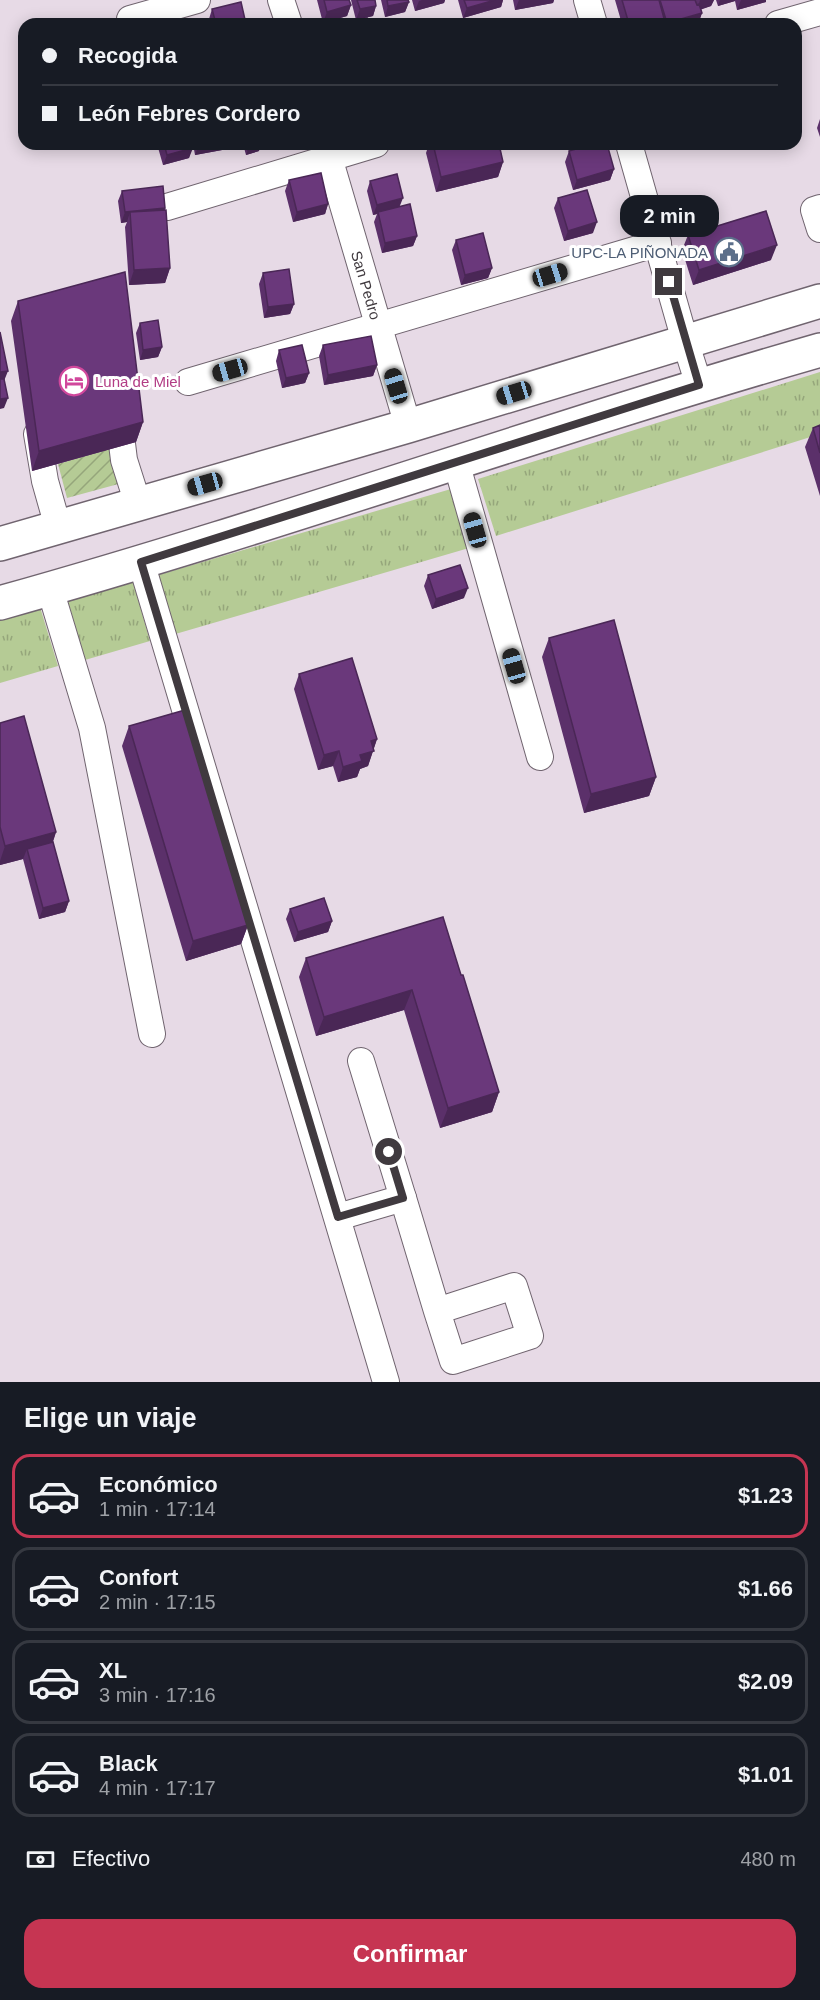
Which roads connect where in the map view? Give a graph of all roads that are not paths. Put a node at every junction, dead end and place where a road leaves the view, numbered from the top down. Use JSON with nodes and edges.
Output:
{"nodes":[{"id":1,"x":197,"y":0,"type":"edge"},
{"id":2,"x":281,"y":0,"type":"edge"},
{"id":3,"x":587,"y":0,"type":"edge"},
{"id":4,"x":820,"y":12,"type":"edge"},
{"id":5,"x":137,"y":18,"type":"edge"},
{"id":6,"x":287,"y":18,"type":"edge"},
{"id":7,"x":592,"y":18,"type":"edge"},
{"id":8,"x":799,"y":18,"type":"edge"},
{"id":9,"x":631,"y":150,"type":"edge"},
{"id":10,"x":327,"y":151,"type":"edge"},
{"id":11,"x":167,"y":207,"type":"edge"},
{"id":12,"x":820,"y":208,"type":"edge"},
{"id":13,"x":820,"y":229,"type":"edge"},
{"id":14,"x":658,"y":243,"type":"junction"},
{"id":15,"x":820,"y":301,"type":"edge"},
{"id":16,"x":378,"y":327,"type":"junction"},
{"id":17,"x":685,"y":341,"type":"junction"},
{"id":18,"x":820,"y":350,"type":"edge"},
{"id":19,"x":114,"y":382,"type":"edge"},
{"id":20,"x":188,"y":382,"type":"dead end"},
{"id":21,"x":699,"y":385,"type":"junction"},
{"id":22,"x":34,"y":415,"type":"edge"},
{"id":23,"x":408,"y":426,"type":"junction"},
{"id":24,"x":456,"y":462,"type":"junction"},
{"id":25,"x":138,"y":504,"type":"junction"},
{"id":26,"x":57,"y":527,"type":"junction"},
{"id":27,"x":0,"y":544,"type":"edge"},
{"id":28,"x":141,"y":562,"type":"junction"},
{"id":29,"x":50,"y":589,"type":"junction"},
{"id":30,"x":0,"y":603,"type":"edge"},
{"id":31,"x":540,"y":757,"type":"dead end"},
{"id":32,"x":152,"y":1034,"type":"dead end"},
{"id":33,"x":361,"y":1061,"type":"dead end"},
{"id":34,"x":403,"y":1198,"type":"junction"},
{"id":35,"x":338,"y":1217,"type":"junction"},
{"id":36,"x":437,"y":1311,"type":"dead end"},
{"id":37,"x":386,"y":1382,"type":"edge"}],
"edges":[{"from":1,"to":5,"type":"street"},
{"from":2,"to":6,"type":"street"},
{"from":3,"to":7,"type":"street"},
{"from":4,"to":8,"type":"street"},
{"from":9,"to":14,"type":"street"},
{"from":10,"to":11,"type":"street"},
{"from":10,"to":16,"type":"street","name":"San Pedro"},
{"from":12,"to":13,"type":"street"},
{"from":14,"to":16,"type":"street"},
{"from":14,"to":17,"type":"street"},
{"from":15,"to":17,"type":"highway"},
{"from":16,"to":20,"type":"street"},
{"from":16,"to":23,"type":"street","name":"San Pedro"},
{"from":17,"to":21,"type":"street"},
{"from":17,"to":23,"type":"highway"},
{"from":18,"to":21,"type":"highway"},
{"from":19,"to":25,"type":"street"},
{"from":21,"to":24,"type":"highway"},
{"from":22,"to":26,"type":"street"},
{"from":23,"to":25,"type":"highway"},
{"from":24,"to":28,"type":"highway"},
{"from":24,"to":31,"type":"street"},
{"from":25,"to":26,"type":"highway"},
{"from":26,"to":27,"type":"highway"},
{"from":28,"to":29,"type":"highway"},
{"from":28,"to":35,"type":"street"},
{"from":29,"to":30,"type":"highway"},
{"from":29,"to":32,"type":"street"},
{"from":33,"to":34,"type":"street"},
{"from":34,"to":35,"type":"street"},
{"from":34,"to":36,"type":"street"},
{"from":35,"to":37,"type":"street"}]}
